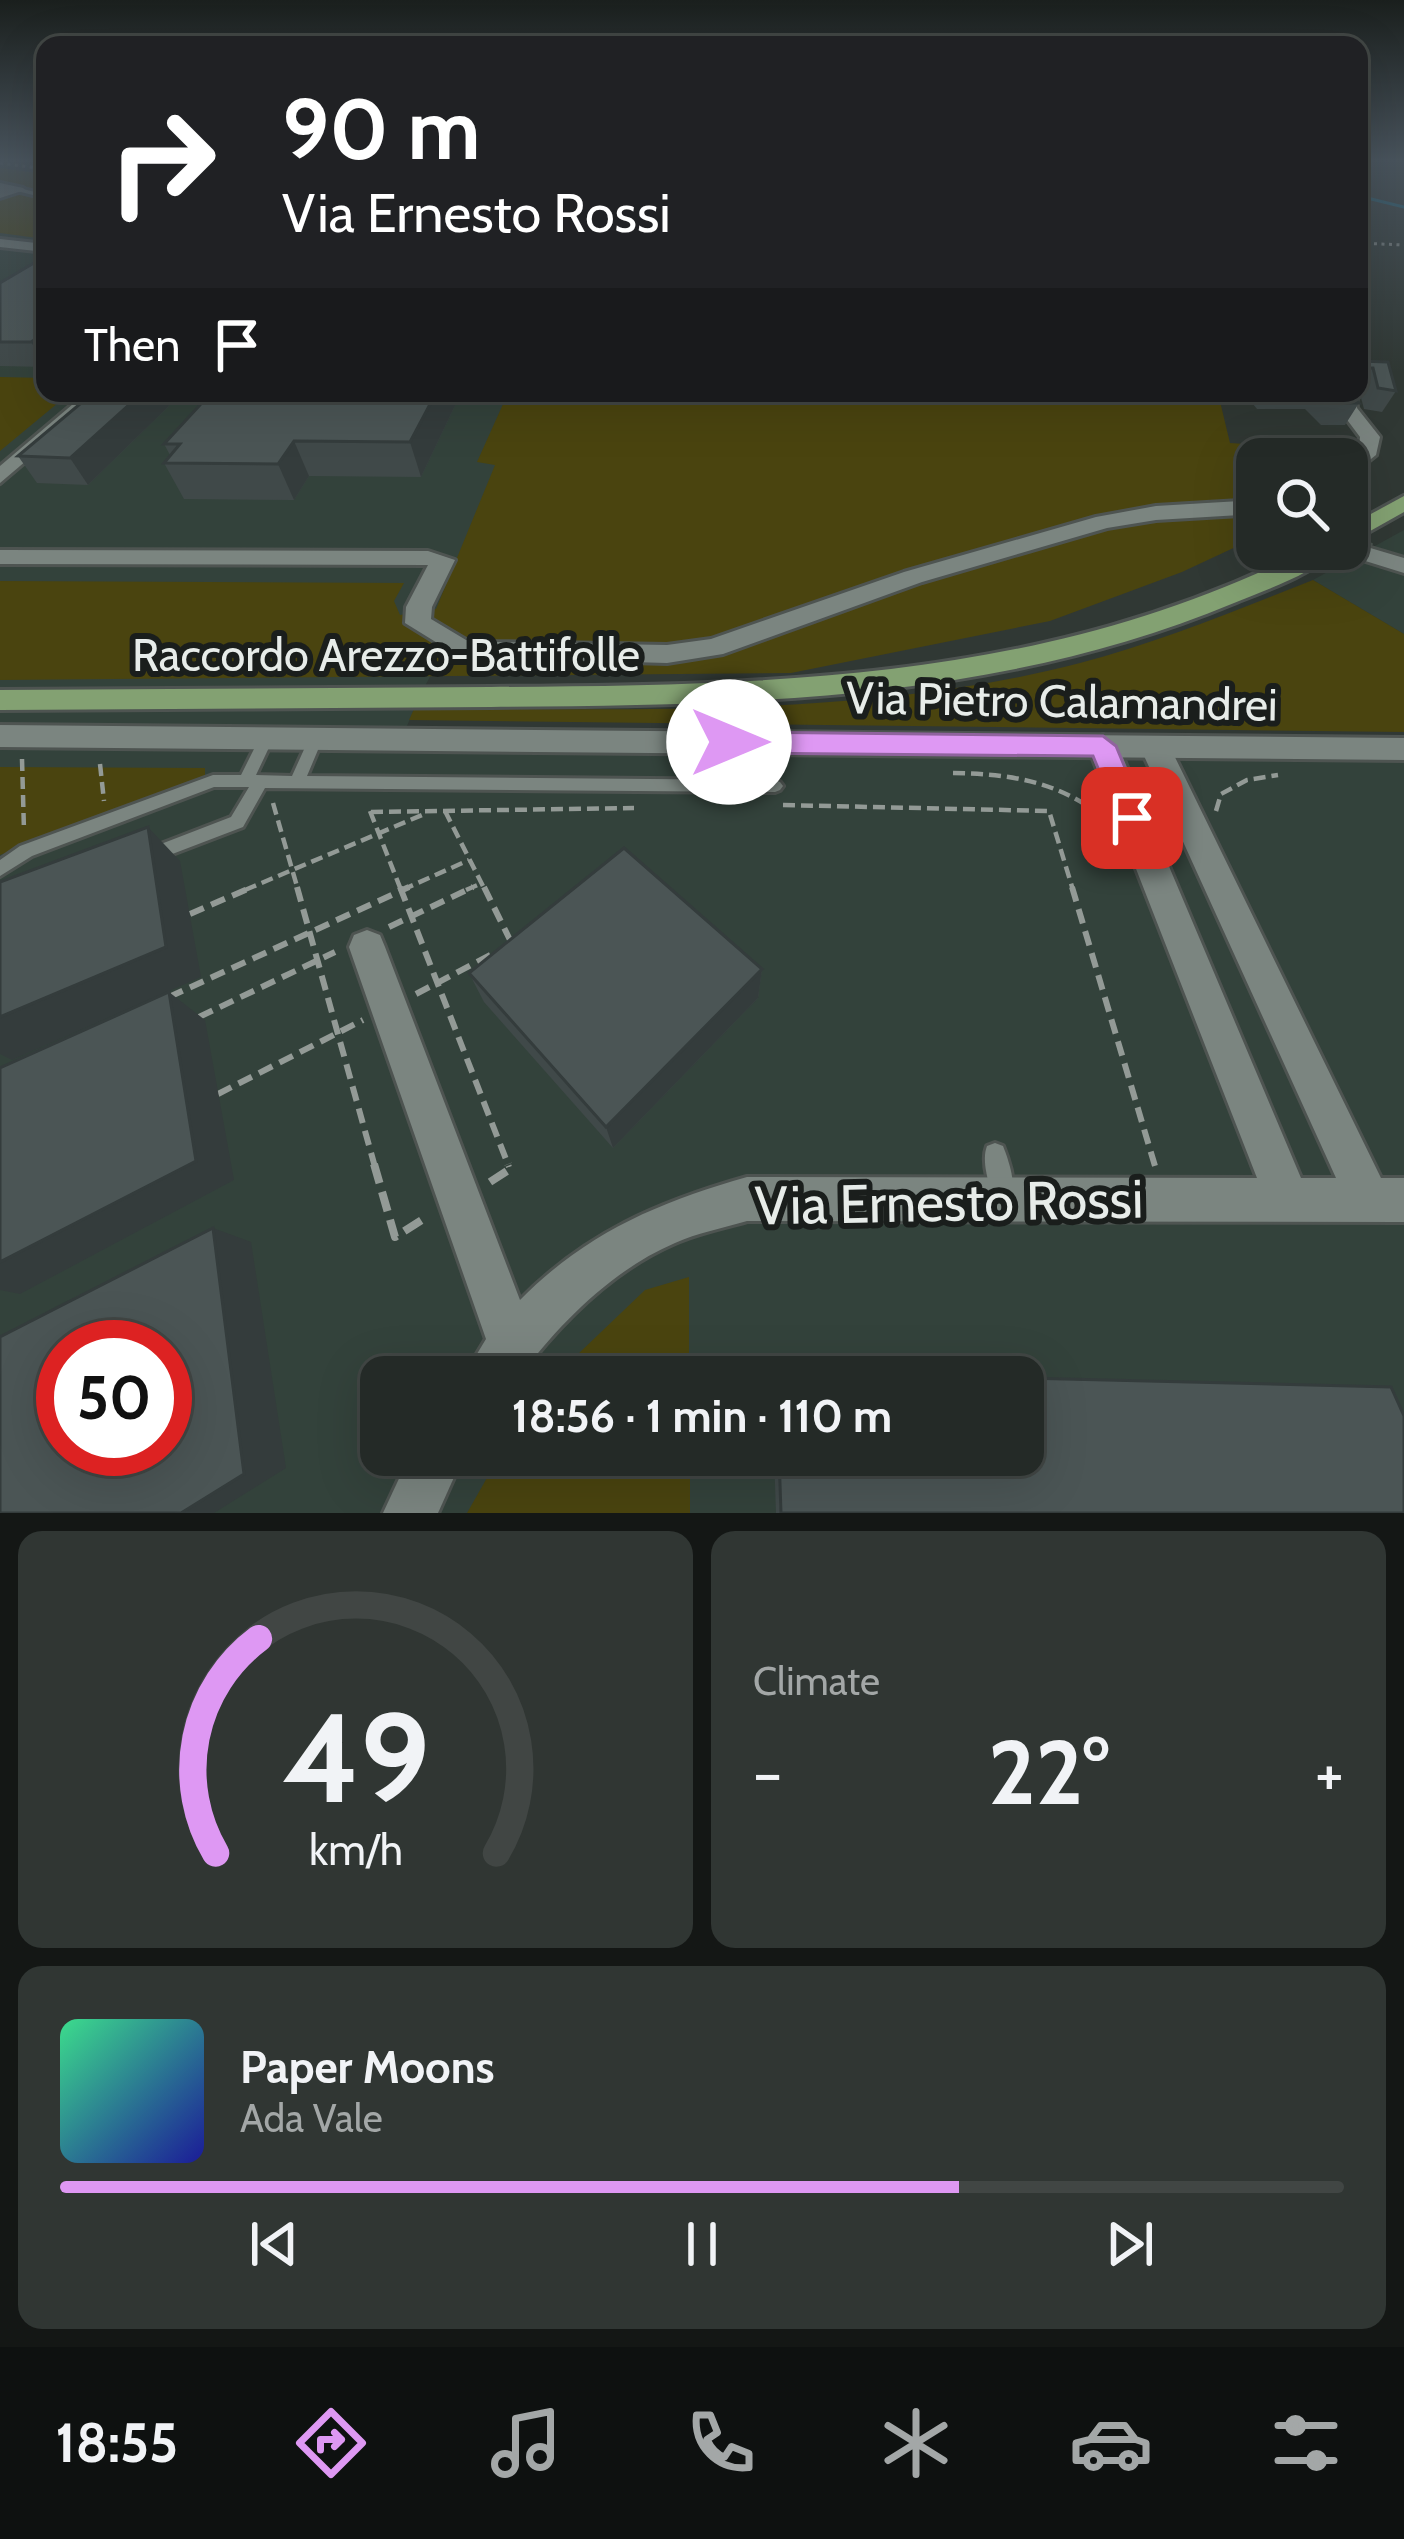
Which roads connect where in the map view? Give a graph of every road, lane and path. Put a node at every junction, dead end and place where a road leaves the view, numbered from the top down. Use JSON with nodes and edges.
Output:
{"nodes":[{"id":1,"x":0,"y":243,"type":"edge"},
{"id":2,"x":36,"y":247,"type":"edge"},
{"id":3,"x":87,"y":402,"type":"edge"},
{"id":4,"x":1348,"y":402,"type":"edge"},
{"id":5,"x":1368,"y":452,"type":"edge"},
{"id":6,"x":0,"y":477,"type":"edge"},
{"id":7,"x":1404,"y":503,"type":"edge"},
{"id":8,"x":1236,"y":508,"type":"edge"},
{"id":9,"x":1368,"y":524,"type":"edge"},
{"id":10,"x":1368,"y":554,"type":"tunnel mouth"},
{"id":11,"x":0,"y":557,"type":"edge"},
{"id":12,"x":1404,"y":566,"type":"edge"},
{"id":13,"x":1283,"y":570,"type":"edge"},
{"id":14,"x":0,"y":700,"type":"edge"},
{"id":15,"x":267,"y":737,"type":"junction"},
{"id":16,"x":316,"y":738,"type":"junction"},
{"id":17,"x":1103,"y":746,"type":"junction"},
{"id":18,"x":11,"y":747,"type":"edge"},
{"id":19,"x":1155,"y":747,"type":"junction"},
{"id":20,"x":1404,"y":749,"type":"edge"},
{"id":21,"x":100,"y":759,"type":"dead end"},
{"id":22,"x":1282,"y":774,"type":"dead end"},
{"id":23,"x":297,"y":782,"type":"junction"},
{"id":24,"x":776,"y":786,"type":"dead end"},
{"id":25,"x":259,"y":787,"type":"junction"},
{"id":26,"x":364,"y":798,"type":"dead end"},
{"id":27,"x":772,"y":805,"type":"dead end"},
{"id":28,"x":655,"y":807,"type":"dead end"},
{"id":29,"x":371,"y":812,"type":"junction"},
{"id":30,"x":428,"y":812,"type":"junction"},
{"id":31,"x":106,"y":821,"type":"junction"},
{"id":32,"x":1213,"y":823,"type":"dead end"},
{"id":33,"x":380,"y":833,"type":"junction"},
{"id":34,"x":26,"y":851,"type":"junction"},
{"id":35,"x":143,"y":858,"type":"edge"},
{"id":36,"x":469,"y":860,"type":"dead end"},
{"id":37,"x":0,"y":869,"type":"edge"},
{"id":38,"x":292,"y":870,"type":"junction"},
{"id":39,"x":400,"y":894,"type":"junction"},
{"id":40,"x":190,"y":914,"type":"dead end"},
{"id":41,"x":310,"y":934,"type":"junction"},
{"id":42,"x":368,"y":947,"type":"dead end"},
{"id":43,"x":160,"y":1000,"type":"edge"},
{"id":44,"x":205,"y":1015,"type":"dead end"},
{"id":45,"x":185,"y":1024,"type":"dead end"},
{"id":46,"x":995,"y":1154,"type":"dead end"},
{"id":47,"x":1155,"y":1166,"type":"dead end"},
{"id":48,"x":484,"y":1186,"type":"dead end"},
{"id":49,"x":1287,"y":1198,"type":"junction"},
{"id":50,"x":1004,"y":1199,"type":"junction"},
{"id":51,"x":1386,"y":1199,"type":"edge"},
{"id":52,"x":425,"y":1218,"type":"dead end"},
{"id":53,"x":499,"y":1356,"type":"edge"},
{"id":54,"x":504,"y":1356,"type":"edge"},
{"id":55,"x":428,"y":1476,"type":"edge"},
{"id":56,"x":410,"y":1513,"type":"edge"}],
"edges":[{"from":1,"to":2,"type":"street"},
{"from":3,"to":6,"type":"street"},
{"from":4,"to":5,"type":"street"},
{"from":7,"to":9,"type":"main road"},
{"from":8,"to":11,"type":"street"},
{"from":10,"to":12,"type":"street"},
{"from":13,"to":14,"type":"main road","name":"Raccordo Arezzo-Battifolle"},
{"from":15,"to":16,"type":"street","name":"Via Pietro Calamandrei"},
{"from":15,"to":18,"type":"street","name":"Via Pietro Calamandrei"},
{"from":15,"to":25,"type":"lane"},
{"from":16,"to":17,"type":"street","name":"Via Pietro Calamandrei"},
{"from":16,"to":23,"type":"lane"},
{"from":17,"to":19,"type":"street","name":"Via Pietro Calamandrei"},
{"from":17,"to":49,"type":"street"},
{"from":18,"to":34,"type":"path"},
{"from":19,"to":20,"type":"street","name":"Via Pietro Calamandrei"},
{"from":19,"to":51,"type":"street","name":"Via Ernesto Rossi"},
{"from":21,"to":31,"type":"path"},
{"from":22,"to":32,"type":"path"},
{"from":23,"to":24,"type":"lane"},
{"from":23,"to":25,"type":"lane"},
{"from":25,"to":31,"type":"lane"},
{"from":25,"to":35,"type":"lane"},
{"from":25,"to":38,"type":"path"},
{"from":26,"to":29,"type":"path"},
{"from":27,"to":47,"type":"path"},
{"from":28,"to":30,"type":"path"},
{"from":29,"to":30,"type":"path"},
{"from":29,"to":33,"type":"path"},
{"from":30,"to":33,"type":"path"},
{"from":31,"to":34,"type":"lane"},
{"from":33,"to":38,"type":"path"},
{"from":33,"to":39,"type":"path"},
{"from":34,"to":37,"type":"lane"},
{"from":36,"to":39,"type":"path"},
{"from":38,"to":40,"type":"path"},
{"from":38,"to":41,"type":"path"},
{"from":39,"to":41,"type":"path"},
{"from":39,"to":48,"type":"path"},
{"from":41,"to":43,"type":"path"},
{"from":41,"to":52,"type":"path"},
{"from":42,"to":53,"type":"street","name":"Via Ernesto Rossi"},
{"from":44,"to":45,"type":"path"},
{"from":46,"to":50,"type":"lane"},
{"from":49,"to":50,"type":"street","name":"Via Ernesto Rossi"},
{"from":49,"to":51,"type":"street","name":"Via Ernesto Rossi"},
{"from":50,"to":54,"type":"street","name":"Via Ernesto Rossi"},
{"from":55,"to":56,"type":"street"}]}
